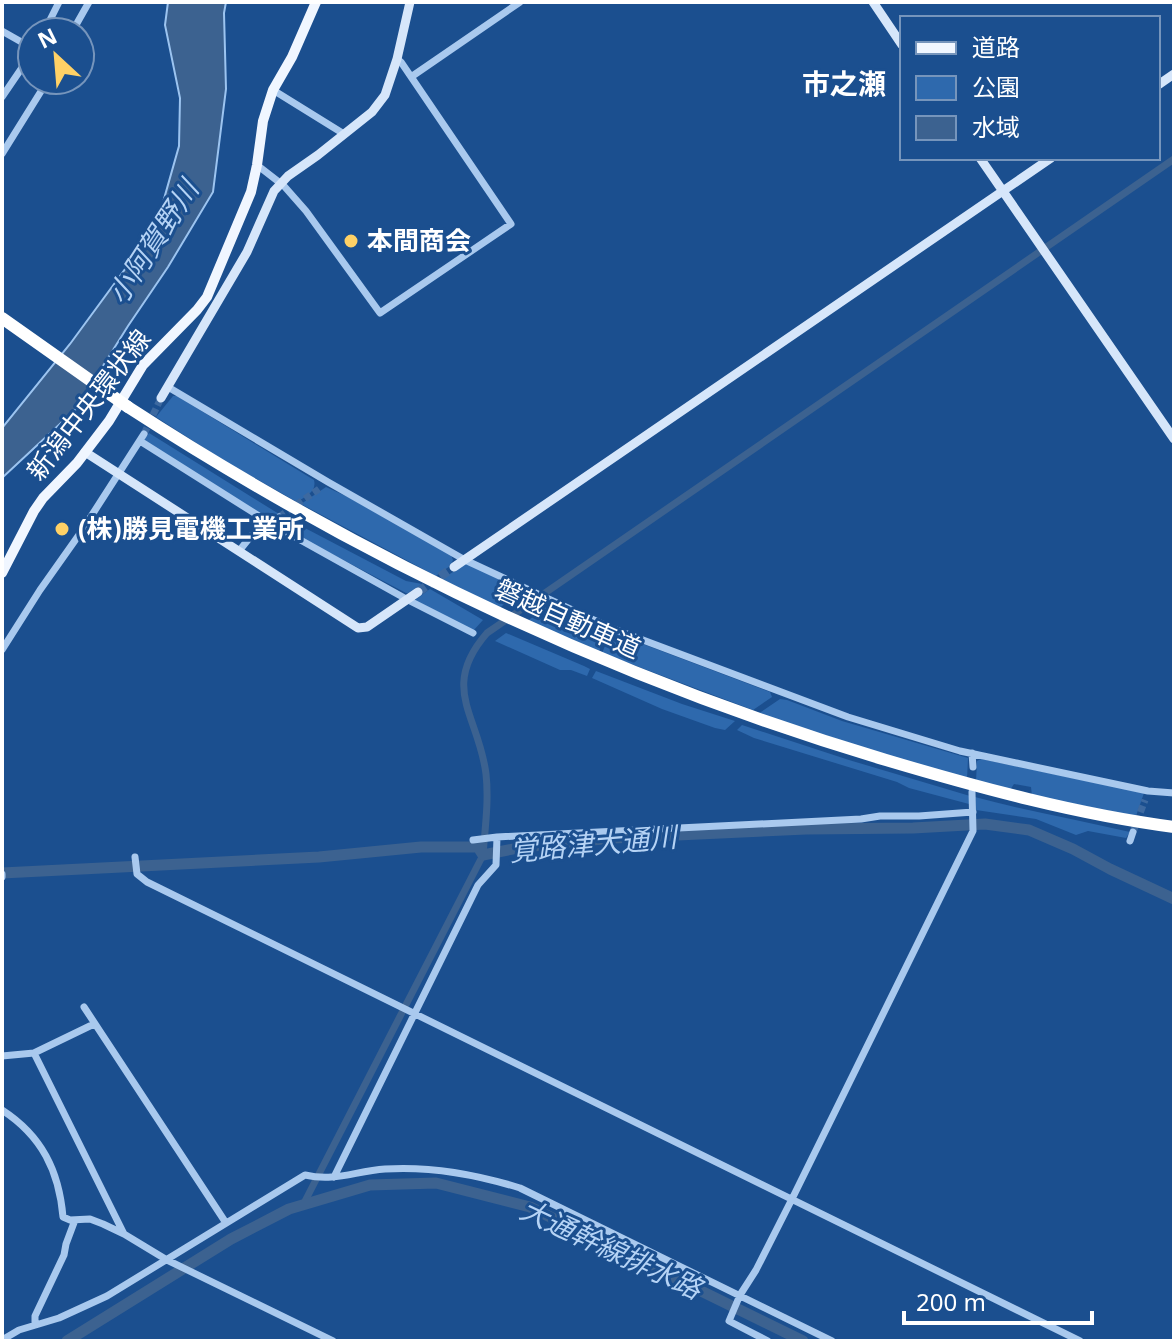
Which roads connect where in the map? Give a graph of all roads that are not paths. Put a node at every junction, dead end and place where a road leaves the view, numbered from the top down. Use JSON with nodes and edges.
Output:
{"nodes":[{"id":1,"x":316,"y":2,"type":"edge"},
{"id":2,"x":410,"y":2,"type":"edge"},
{"id":3,"x":520,"y":2,"type":"edge"},
{"id":4,"x":873,"y":2,"type":"edge"},
{"id":5,"x":900,"y":42,"type":"edge"},
{"id":6,"x":397,"y":59,"type":"junction"},
{"id":7,"x":16,"y":75,"type":"edge"},
{"id":8,"x":411,"y":77,"type":"junction"},
{"id":9,"x":273,"y":90,"type":"junction"},
{"id":10,"x":38,"y":96,"type":"edge"},
{"id":11,"x":2,"y":97,"type":"edge"},
{"id":12,"x":344,"y":134,"type":"junction"},
{"id":13,"x":2,"y":154,"type":"edge"},
{"id":14,"x":981,"y":160,"type":"edge"},
{"id":15,"x":1048,"y":160,"type":"edge"},
{"id":16,"x":257,"y":165,"type":"junction"},
{"id":17,"x":280,"y":183,"type":"junction"},
{"id":18,"x":1002,"y":191,"type":"junction"},
{"id":19,"x":2,"y":318,"type":"edge"},
{"id":20,"x":168,"y":387,"type":"junction"},
{"id":21,"x":161,"y":398,"type":"tunnel mouth"},
{"id":22,"x":1174,"y":439,"type":"edge"},
{"id":23,"x":85,"y":452,"type":"junction"},
{"id":24,"x":119,"y":473,"type":"junction"},
{"id":25,"x":328,"y":482,"type":"junction"},
{"id":26,"x":319,"y":489,"type":"tunnel mouth"},
{"id":27,"x":279,"y":517,"type":"tunnel mouth"},
{"id":28,"x":270,"y":523,"type":"junction"},
{"id":29,"x":239,"y":551,"type":"junction"},
{"id":30,"x":465,"y":560,"type":"junction"},
{"id":31,"x":454,"y":567,"type":"tunnel mouth"},
{"id":32,"x":2,"y":573,"type":"edge"},
{"id":33,"x":418,"y":592,"type":"tunnel mouth"},
{"id":34,"x":408,"y":600,"type":"junction"},
{"id":35,"x":473,"y":633,"type":"dead end"},
{"id":36,"x":2,"y":650,"type":"edge"},
{"id":37,"x":972,"y":753,"type":"junction"},
{"id":38,"x":973,"y":767,"type":"dead end"},
{"id":39,"x":972,"y":792,"type":"dead end"},
{"id":40,"x":1174,"y":793,"type":"edge"},
{"id":41,"x":973,"y":814,"type":"junction"},
{"id":42,"x":1174,"y":827,"type":"edge"},
{"id":43,"x":1133,"y":832,"type":"tunnel mouth"},
{"id":44,"x":495,"y":839,"type":"junction"},
{"id":45,"x":473,"y":840,"type":"dead end"},
{"id":46,"x":1130,"y":841,"type":"dead end"},
{"id":47,"x":135,"y":859,"type":"dead end"},
{"id":48,"x":84,"y":1007,"type":"dead end"},
{"id":49,"x":414,"y":1012,"type":"junction"},
{"id":50,"x":94,"y":1024,"type":"junction"},
{"id":51,"x":34,"y":1053,"type":"junction"},
{"id":52,"x":2,"y":1056,"type":"edge"},
{"id":53,"x":2,"y":1110,"type":"edge"},
{"id":54,"x":334,"y":1177,"type":"junction"},
{"id":55,"x":792,"y":1199,"type":"junction"},
{"id":56,"x":75,"y":1220,"type":"junction"},
{"id":57,"x":226,"y":1223,"type":"junction"},
{"id":58,"x":124,"y":1234,"type":"junction"},
{"id":59,"x":169,"y":1260,"type":"junction"},
{"id":60,"x":740,"y":1297,"type":"junction"},
{"id":61,"x":35,"y":1325,"type":"junction"},
{"id":62,"x":2,"y":1340,"type":"edge"},
{"id":63,"x":333,"y":1341,"type":"edge"},
{"id":64,"x":768,"y":1341,"type":"edge"},
{"id":65,"x":832,"y":1341,"type":"edge"},
{"id":66,"x":1080,"y":1341,"type":"edge"}],
"edges":[{"from":1,"to":9,"type":"main road","name":"新潟中央環状線"},
{"from":2,"to":6,"type":"street"},
{"from":3,"to":8,"type":"street"},
{"from":4,"to":5,"type":"street"},
{"from":6,"to":8,"type":"street"},
{"from":6,"to":12,"type":"street"},
{"from":7,"to":11,"type":"street"},
{"from":8,"to":17,"type":"street"},
{"from":9,"to":12,"type":"street"},
{"from":9,"to":16,"type":"main road","name":"新潟中央環状線"},
{"from":10,"to":13,"type":"street"},
{"from":12,"to":17,"type":"street"},
{"from":14,"to":18,"type":"street"},
{"from":15,"to":18,"type":"street"},
{"from":16,"to":17,"type":"street"},
{"from":16,"to":23,"type":"main road","name":"新潟中央環状線"},
{"from":17,"to":20,"type":"street"},
{"from":18,"to":22,"type":"street"},
{"from":18,"to":30,"type":"street"},
{"from":19,"to":42,"type":"highway","name":"磐越自動車道","bridge":true},
{"from":20,"to":21,"type":"street"},
{"from":20,"to":25,"type":"street"},
{"from":23,"to":24,"type":"street"},
{"from":23,"to":32,"type":"main road","name":"新潟中央環状線"},
{"from":24,"to":28,"type":"street"},
{"from":24,"to":29,"type":"street"},
{"from":24,"to":36,"type":"street"},
{"from":25,"to":26,"type":"street"},
{"from":25,"to":30,"type":"street"},
{"from":27,"to":28,"type":"street"},
{"from":28,"to":29,"type":"street"},
{"from":28,"to":34,"type":"street"},
{"from":29,"to":34,"type":"street"},
{"from":30,"to":31,"type":"street"},
{"from":30,"to":37,"type":"street"},
{"from":33,"to":34,"type":"street"},
{"from":34,"to":35,"type":"street"},
{"from":37,"to":38,"type":"street"},
{"from":37,"to":40,"type":"street"},
{"from":39,"to":41,"type":"street"},
{"from":41,"to":44,"type":"street"},
{"from":41,"to":55,"type":"street"},
{"from":43,"to":46,"type":"street"},
{"from":44,"to":45,"type":"street"},
{"from":44,"to":49,"type":"street"},
{"from":47,"to":49,"type":"street"},
{"from":48,"to":50,"type":"street"},
{"from":49,"to":54,"type":"street"},
{"from":49,"to":55,"type":"street"},
{"from":50,"to":51,"type":"street"},
{"from":50,"to":57,"type":"street"},
{"from":51,"to":52,"type":"street"},
{"from":51,"to":58,"type":"street"},
{"from":53,"to":56,"type":"street"},
{"from":54,"to":57,"type":"street"},
{"from":54,"to":60,"type":"street"},
{"from":55,"to":60,"type":"street"},
{"from":55,"to":66,"type":"street"},
{"from":56,"to":58,"type":"street"},
{"from":56,"to":61,"type":"street"},
{"from":57,"to":59,"type":"street"},
{"from":58,"to":59,"type":"street"},
{"from":59,"to":61,"type":"street"},
{"from":59,"to":63,"type":"street"},
{"from":60,"to":64,"type":"street"},
{"from":60,"to":65,"type":"street"},
{"from":61,"to":62,"type":"street"}]}
